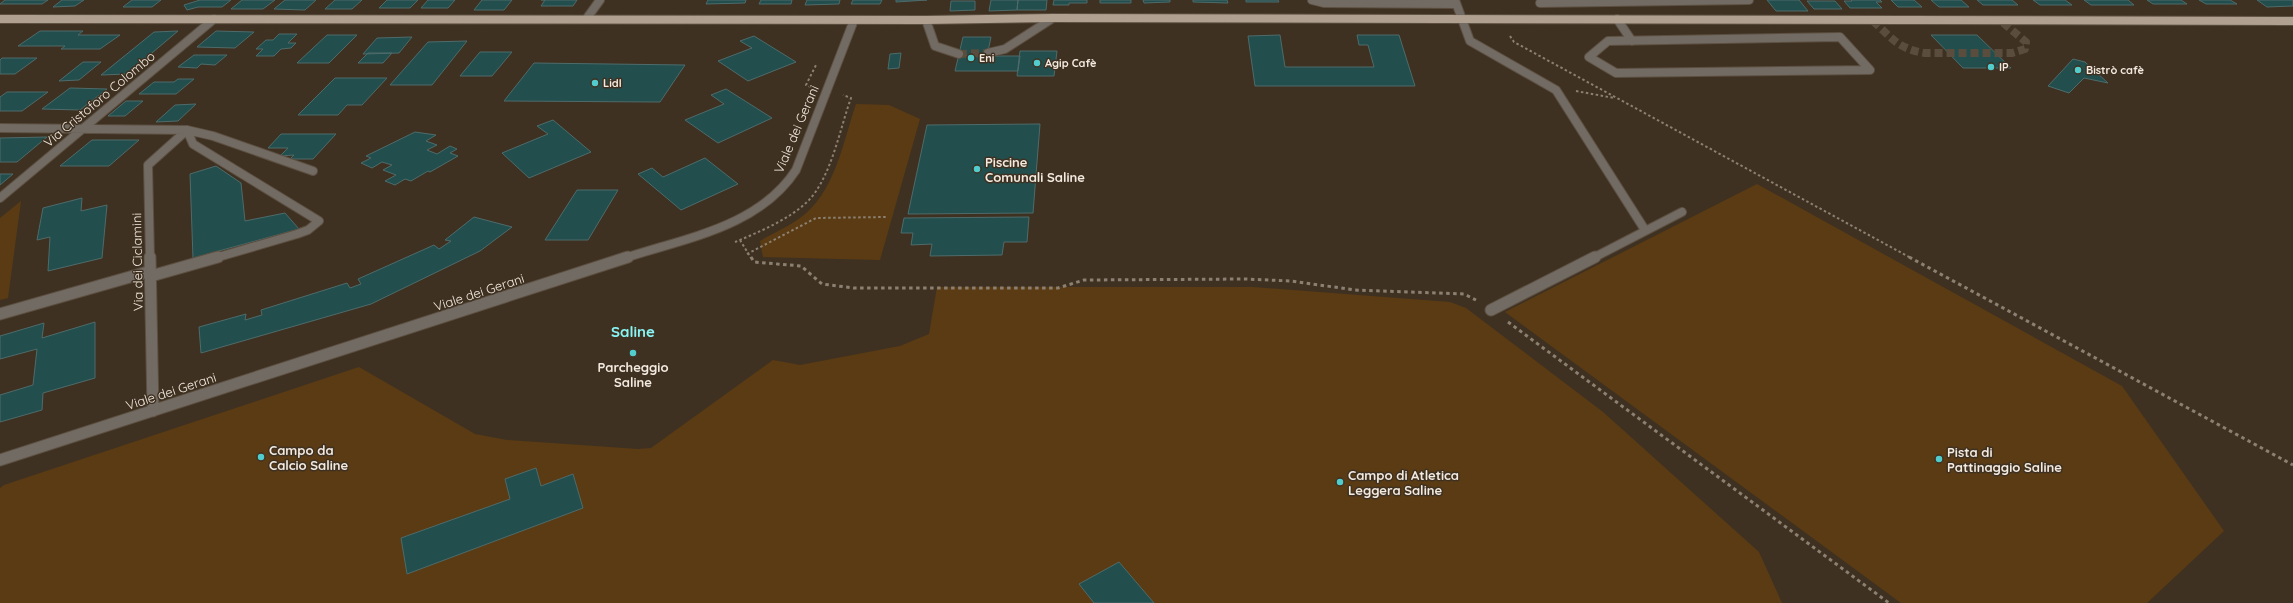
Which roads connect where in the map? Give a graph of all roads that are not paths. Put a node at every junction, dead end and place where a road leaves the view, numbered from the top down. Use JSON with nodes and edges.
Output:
{"nodes":[{"id":1,"x":600,"y":0,"type":"edge"},
{"id":2,"x":1312,"y":0,"type":"edge"},
{"id":3,"x":1750,"y":0,"type":"edge"},
{"id":4,"x":1539,"y":1,"type":"edge"},
{"id":5,"x":1456,"y":2,"type":"edge"},
{"id":6,"x":587,"y":18,"type":"junction"},
{"id":7,"x":1053,"y":18,"type":"junction"},
{"id":8,"x":0,"y":19,"type":"edge"},
{"id":9,"x":214,"y":19,"type":"junction"},
{"id":10,"x":1462,"y":19,"type":"junction"},
{"id":11,"x":1544,"y":19,"type":"junction"},
{"id":12,"x":1617,"y":19,"type":"junction"},
{"id":13,"x":854,"y":20,"type":"junction"},
{"id":14,"x":926,"y":20,"type":"junction"},
{"id":15,"x":2293,"y":21,"type":"edge"},
{"id":16,"x":1632,"y":41,"type":"junction"},
{"id":17,"x":988,"y":53,"type":"tunnel mouth"},
{"id":18,"x":959,"y":54,"type":"tunnel mouth"},
{"id":19,"x":0,"y":128,"type":"edge"},
{"id":20,"x":83,"y":129,"type":"junction"},
{"id":21,"x":187,"y":130,"type":"junction"},
{"id":22,"x":313,"y":171,"type":"dead end"},
{"id":23,"x":0,"y":198,"type":"edge"},
{"id":24,"x":1682,"y":212,"type":"dead end"},
{"id":25,"x":1645,"y":230,"type":"junction"},
{"id":26,"x":151,"y":273,"type":"junction"},
{"id":27,"x":1491,"y":310,"type":"road end"},
{"id":28,"x":0,"y":314,"type":"edge"},
{"id":29,"x":153,"y":411,"type":"junction"},
{"id":30,"x":0,"y":460,"type":"edge"}],
"edges":[{"from":1,"to":6,"type":"street"},
{"from":2,"to":5,"type":"street"},
{"from":3,"to":4,"type":"street"},
{"from":4,"to":11,"type":"street"},
{"from":5,"to":10,"type":"street"},
{"from":6,"to":9,"type":"main road"},
{"from":6,"to":13,"type":"main road"},
{"from":7,"to":10,"type":"main road"},
{"from":7,"to":14,"type":"main road"},
{"from":7,"to":17,"type":"street"},
{"from":8,"to":9,"type":"main road"},
{"from":9,"to":20,"type":"street","name":"Via Cristoforo Colombo"},
{"from":10,"to":11,"type":"main road"},
{"from":10,"to":25,"type":"street"},
{"from":11,"to":12,"type":"main road"},
{"from":12,"to":15,"type":"main road"},
{"from":12,"to":16,"type":"street"},
{"from":13,"to":14,"type":"main road"},
{"from":13,"to":29,"type":"street","name":"Viale dei Gerani"},
{"from":14,"to":18,"type":"street"},
{"from":16,"to":16,"type":"street"},
{"from":19,"to":20,"type":"street"},
{"from":20,"to":21,"type":"street"},
{"from":20,"to":23,"type":"street","name":"Via Cristoforo Colombo"},
{"from":21,"to":22,"type":"street"},
{"from":21,"to":26,"type":"street","name":"Via dei Ciclamini"},
{"from":21,"to":26,"type":"street"},
{"from":24,"to":25,"type":"street"},
{"from":25,"to":27,"type":"street"},
{"from":26,"to":28,"type":"street"},
{"from":26,"to":29,"type":"street","name":"Via dei Ciclamini"},
{"from":29,"to":30,"type":"street","name":"Viale dei Gerani"}]}
